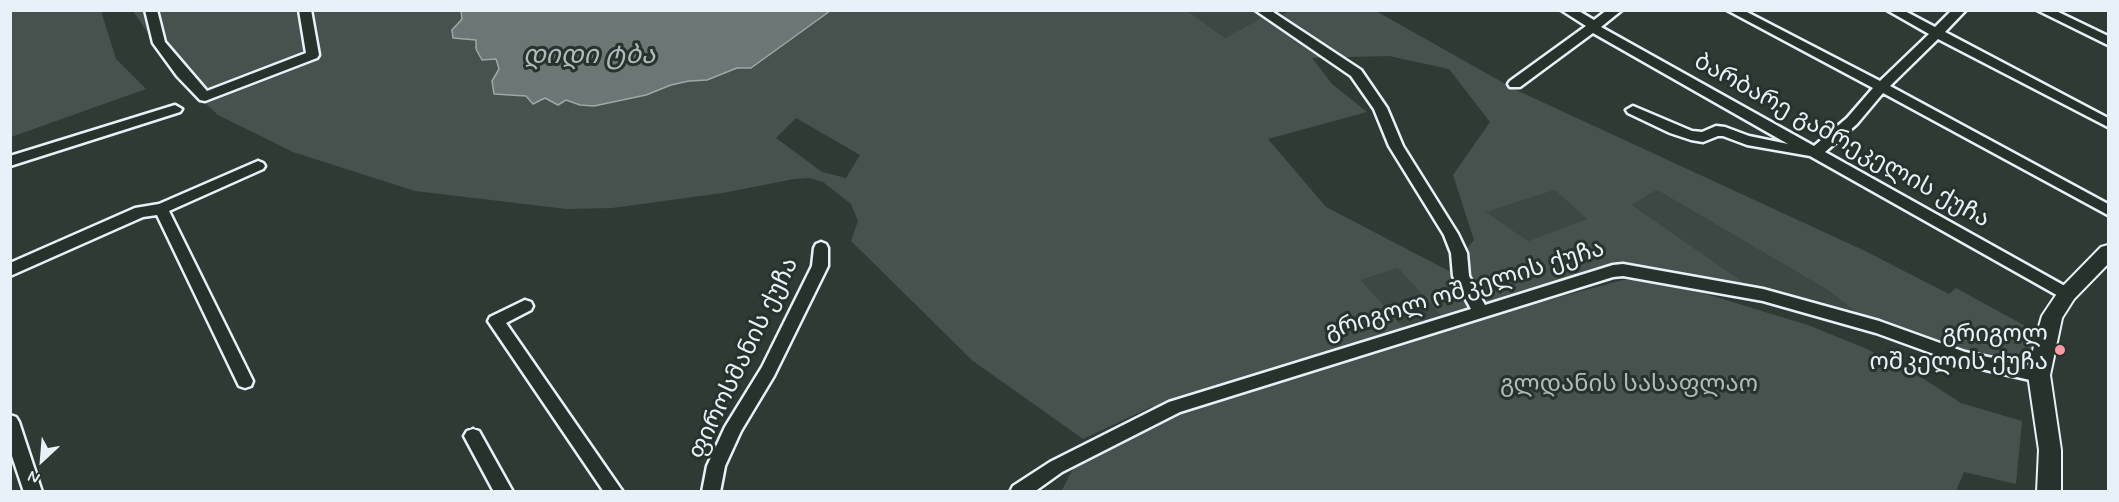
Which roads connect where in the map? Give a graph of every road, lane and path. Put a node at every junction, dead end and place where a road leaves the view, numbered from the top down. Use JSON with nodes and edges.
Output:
{"nodes":[{"id":1,"x":151,"y":10,"type":"edge"},
{"id":2,"x":305,"y":10,"type":"edge"},
{"id":3,"x":1261,"y":10,"type":"edge"},
{"id":4,"x":1567,"y":10,"type":"edge"},
{"id":5,"x":1616,"y":10,"type":"edge"},
{"id":6,"x":1732,"y":10,"type":"edge"},
{"id":7,"x":1893,"y":10,"type":"edge"},
{"id":8,"x":1960,"y":10,"type":"edge"},
{"id":9,"x":2043,"y":10,"type":"edge"},
{"id":10,"x":1594,"y":27,"type":"junction"},
{"id":11,"x":1938,"y":32,"type":"junction"},
{"id":12,"x":2109,"y":41,"type":"edge"},
{"id":13,"x":1515,"y":84,"type":"dead end"},
{"id":14,"x":1881,"y":87,"type":"junction"},
{"id":15,"x":175,"y":109,"type":"dead end"},
{"id":16,"x":1633,"y":110,"type":"dead end"},
{"id":17,"x":2109,"y":123,"type":"edge"},
{"id":18,"x":1815,"y":153,"type":"junction"},
{"id":19,"x":10,"y":161,"type":"edge"},
{"id":20,"x":258,"y":166,"type":"dead end"},
{"id":21,"x":161,"y":209,"type":"junction"},
{"id":22,"x":2109,"y":210,"type":"edge"},
{"id":23,"x":821,"y":248,"type":"dead end"},
{"id":24,"x":2109,"y":252,"type":"edge"},
{"id":25,"x":10,"y":270,"type":"edge"},
{"id":26,"x":2067,"y":294,"type":"junction"},
{"id":27,"x":525,"y":306,"type":"dead end"},
{"id":28,"x":1480,"y":311,"type":"junction"},
{"id":29,"x":2039,"y":375,"type":"junction"},
{"id":30,"x":245,"y":381,"type":"dead end"},
{"id":31,"x":10,"y":422,"type":"edge"},
{"id":32,"x":473,"y":436,"type":"dead end"},
{"id":33,"x":711,"y":491,"type":"edge"},
{"id":34,"x":33,"y":492,"type":"edge"},
{"id":35,"x":504,"y":492,"type":"edge"},
{"id":36,"x":614,"y":492,"type":"edge"},
{"id":37,"x":1019,"y":492,"type":"edge"},
{"id":38,"x":2049,"y":492,"type":"edge"}],
"edges":[{"from":1,"to":2,"type":"street"},
{"from":3,"to":28,"type":"street"},
{"from":4,"to":10,"type":"street","name":"ბარბარე გამრეკელის ქუჩა"},
{"from":5,"to":10,"type":"street"},
{"from":6,"to":14,"type":"street"},
{"from":7,"to":11,"type":"street"},
{"from":8,"to":11,"type":"street"},
{"from":9,"to":12,"type":"street"},
{"from":10,"to":13,"type":"street"},
{"from":10,"to":18,"type":"street","name":"ბარბარე გამრეკელის ქუჩა"},
{"from":11,"to":14,"type":"street"},
{"from":11,"to":17,"type":"street"},
{"from":14,"to":18,"type":"street"},
{"from":14,"to":22,"type":"street"},
{"from":15,"to":19,"type":"street"},
{"from":16,"to":18,"type":"street"},
{"from":18,"to":26,"type":"street","name":"ბარბარე გამრეკელის ქუჩა"},
{"from":20,"to":21,"type":"street"},
{"from":21,"to":25,"type":"street"},
{"from":21,"to":30,"type":"street"},
{"from":23,"to":33,"type":"street","name":"ფიროსმანის ქუჩა"},
{"from":24,"to":26,"type":"main road"},
{"from":26,"to":29,"type":"main road"},
{"from":27,"to":36,"type":"street"},
{"from":28,"to":29,"type":"street","name":"გრიგოლ ოშკელის ქუჩა"},
{"from":28,"to":37,"type":"street","name":"გრიგოლ ოშკელის ქუჩა"},
{"from":29,"to":38,"type":"main road"},
{"from":31,"to":34,"type":"street"},
{"from":32,"to":35,"type":"street"}]}
